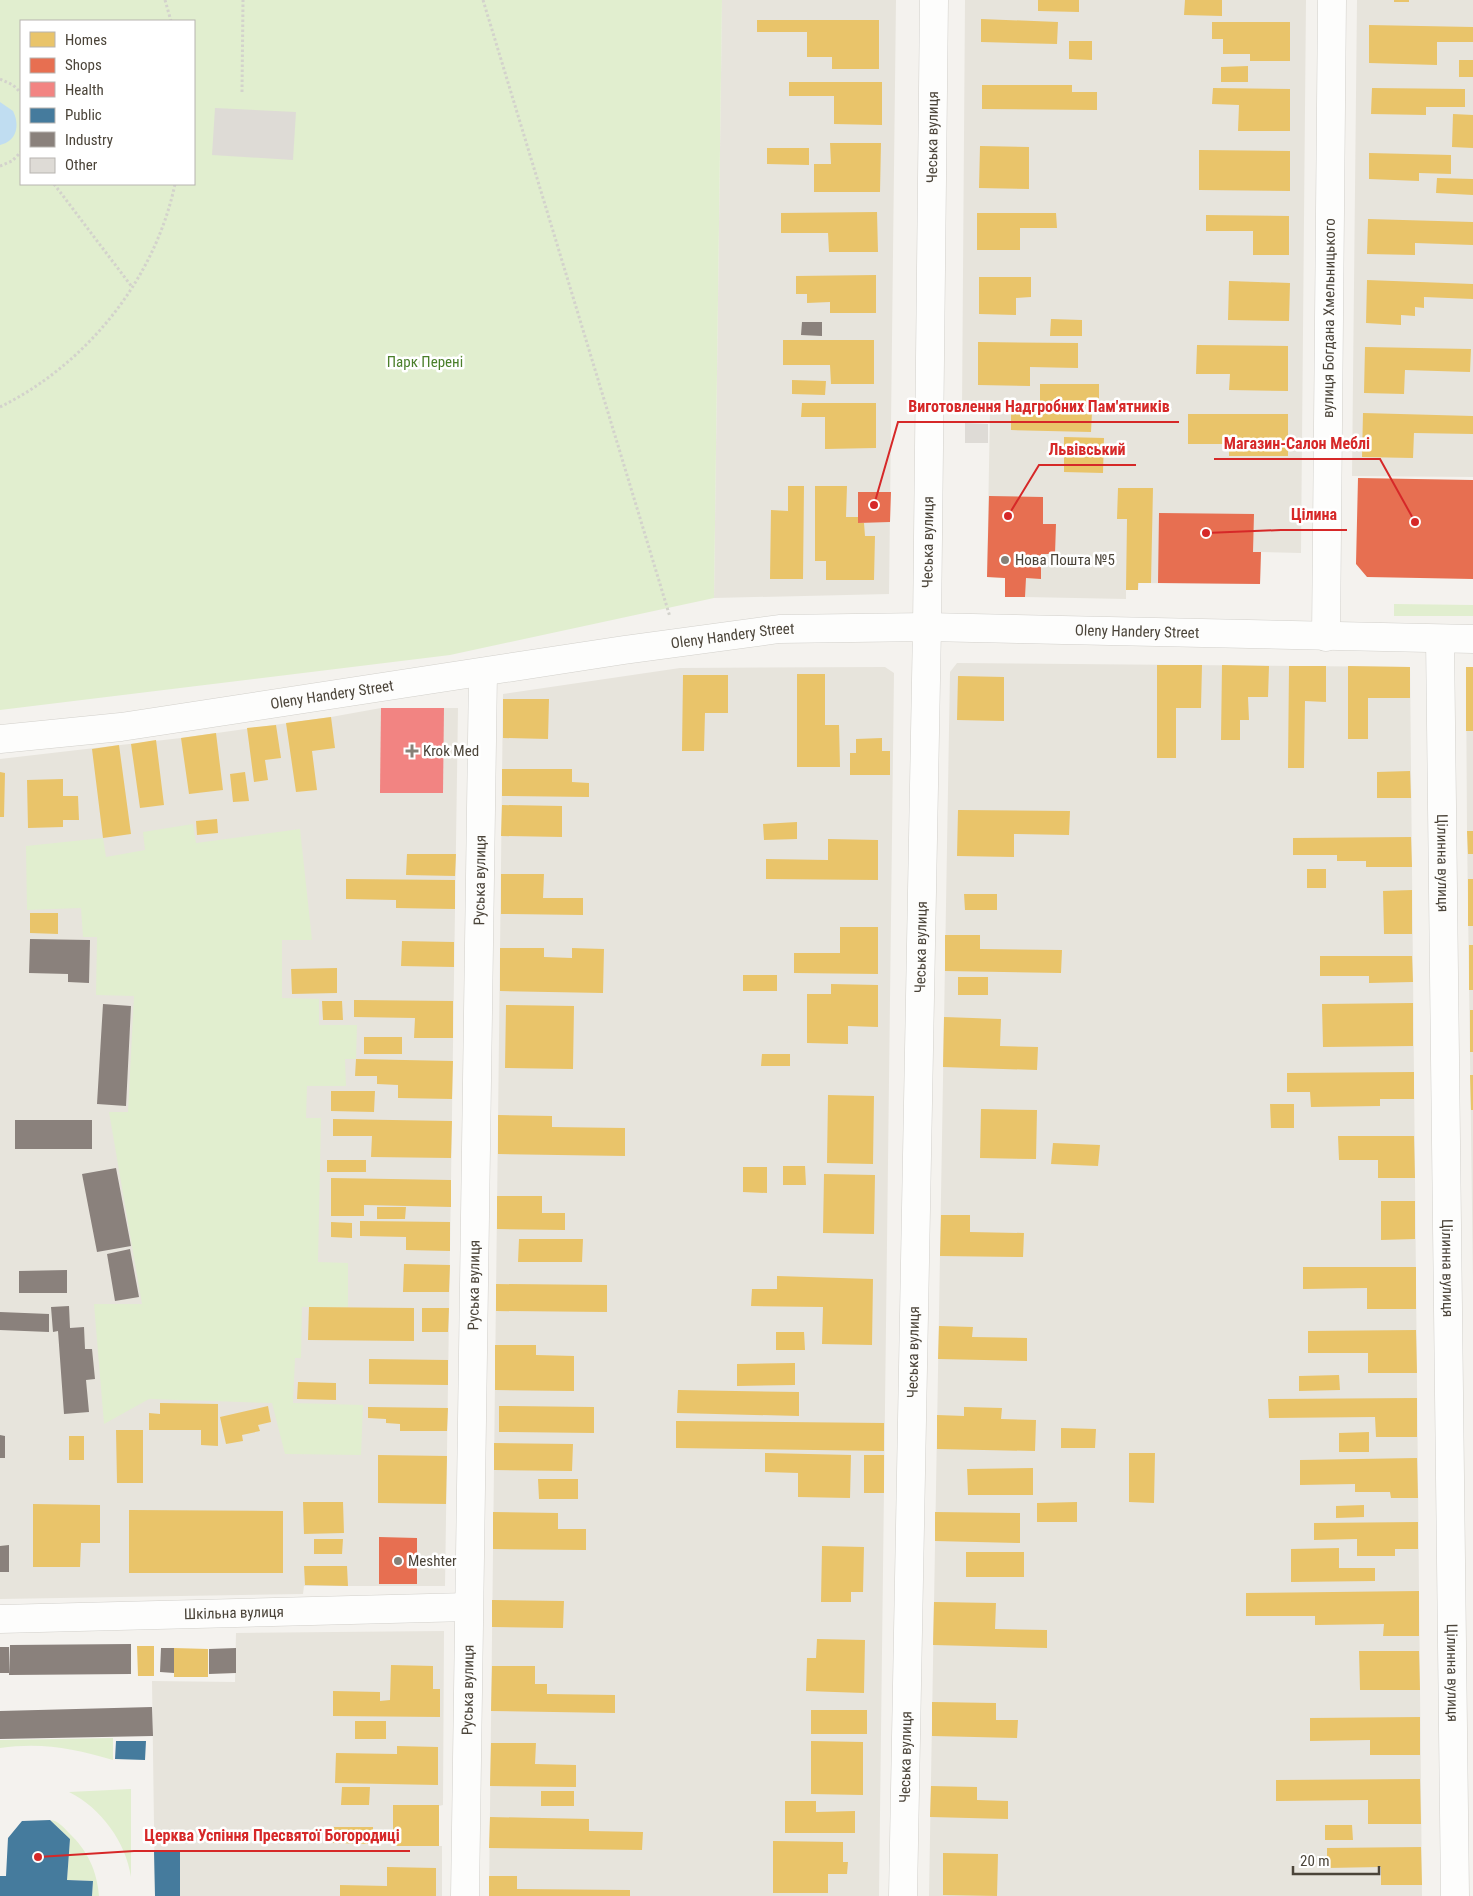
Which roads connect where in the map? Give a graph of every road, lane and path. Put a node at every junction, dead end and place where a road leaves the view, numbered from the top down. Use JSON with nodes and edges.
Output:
{"nodes":[{"id":1,"x":165,"y":0,"type":"edge"},
{"id":2,"x":243,"y":0,"type":"edge"},
{"id":3,"x":484,"y":0,"type":"edge"},
{"id":4,"x":934,"y":0,"type":"edge"},
{"id":5,"x":1332,"y":0,"type":"edge"},
{"id":6,"x":171,"y":20,"type":"edge"},
{"id":7,"x":0,"y":79,"type":"edge"},
{"id":8,"x":20,"y":92,"type":"edge"},
{"id":9,"x":242,"y":92,"type":"dead end"},
{"id":10,"x":20,"y":153,"type":"edge"},
{"id":11,"x":0,"y":166,"type":"edge"},
{"id":12,"x":55,"y":185,"type":"edge"},
{"id":13,"x":175,"y":185,"type":"edge"},
{"id":14,"x":132,"y":287,"type":"junction"},
{"id":15,"x":0,"y":407,"type":"edge"},
{"id":16,"x":926,"y":627,"type":"junction"},
{"id":17,"x":1326,"y":638,"type":"junction"},
{"id":18,"x":1440,"y":639,"type":"junction"},
{"id":19,"x":1473,"y":639,"type":"edge"},
{"id":20,"x":678,"y":642,"type":"junction"},
{"id":21,"x":483,"y":673,"type":"junction"},
{"id":22,"x":0,"y":739,"type":"edge"},
{"id":23,"x":468,"y":1607,"type":"junction"},
{"id":24,"x":0,"y":1619,"type":"edge"},
{"id":25,"x":465,"y":1896,"type":"edge"},
{"id":26,"x":903,"y":1896,"type":"edge"},
{"id":27,"x":1455,"y":1896,"type":"edge"}],
"edges":[{"from":1,"to":6,"type":"path"},
{"from":2,"to":9,"type":"path"},
{"from":3,"to":20,"type":"path"},
{"from":4,"to":16,"type":"street","name":"Чеська вулиця"},
{"from":5,"to":17,"type":"street","name":"вулиця Богдана Хмельницького"},
{"from":7,"to":8,"type":"path"},
{"from":10,"to":11,"type":"path"},
{"from":12,"to":14,"type":"path"},
{"from":13,"to":14,"type":"path"},
{"from":14,"to":15,"type":"path"},
{"from":16,"to":17,"type":"street","name":"Oleny Handery Street"},
{"from":16,"to":20,"type":"street","name":"Oleny Handery Street"},
{"from":16,"to":26,"type":"street","name":"Чеська вулиця"},
{"from":17,"to":18,"type":"street","name":"Oleny Handery Street"},
{"from":18,"to":19,"type":"street","name":"Oleny Handery Street"},
{"from":18,"to":27,"type":"street","name":"Цілинна вулиця"},
{"from":20,"to":21,"type":"street","name":"Oleny Handery Street"},
{"from":21,"to":22,"type":"street","name":"Oleny Handery Street"},
{"from":21,"to":23,"type":"street","name":"Руська вулиця"},
{"from":23,"to":24,"type":"street","name":"Шкільна вулиця"},
{"from":23,"to":25,"type":"street","name":"Руська вулиця"}]}
